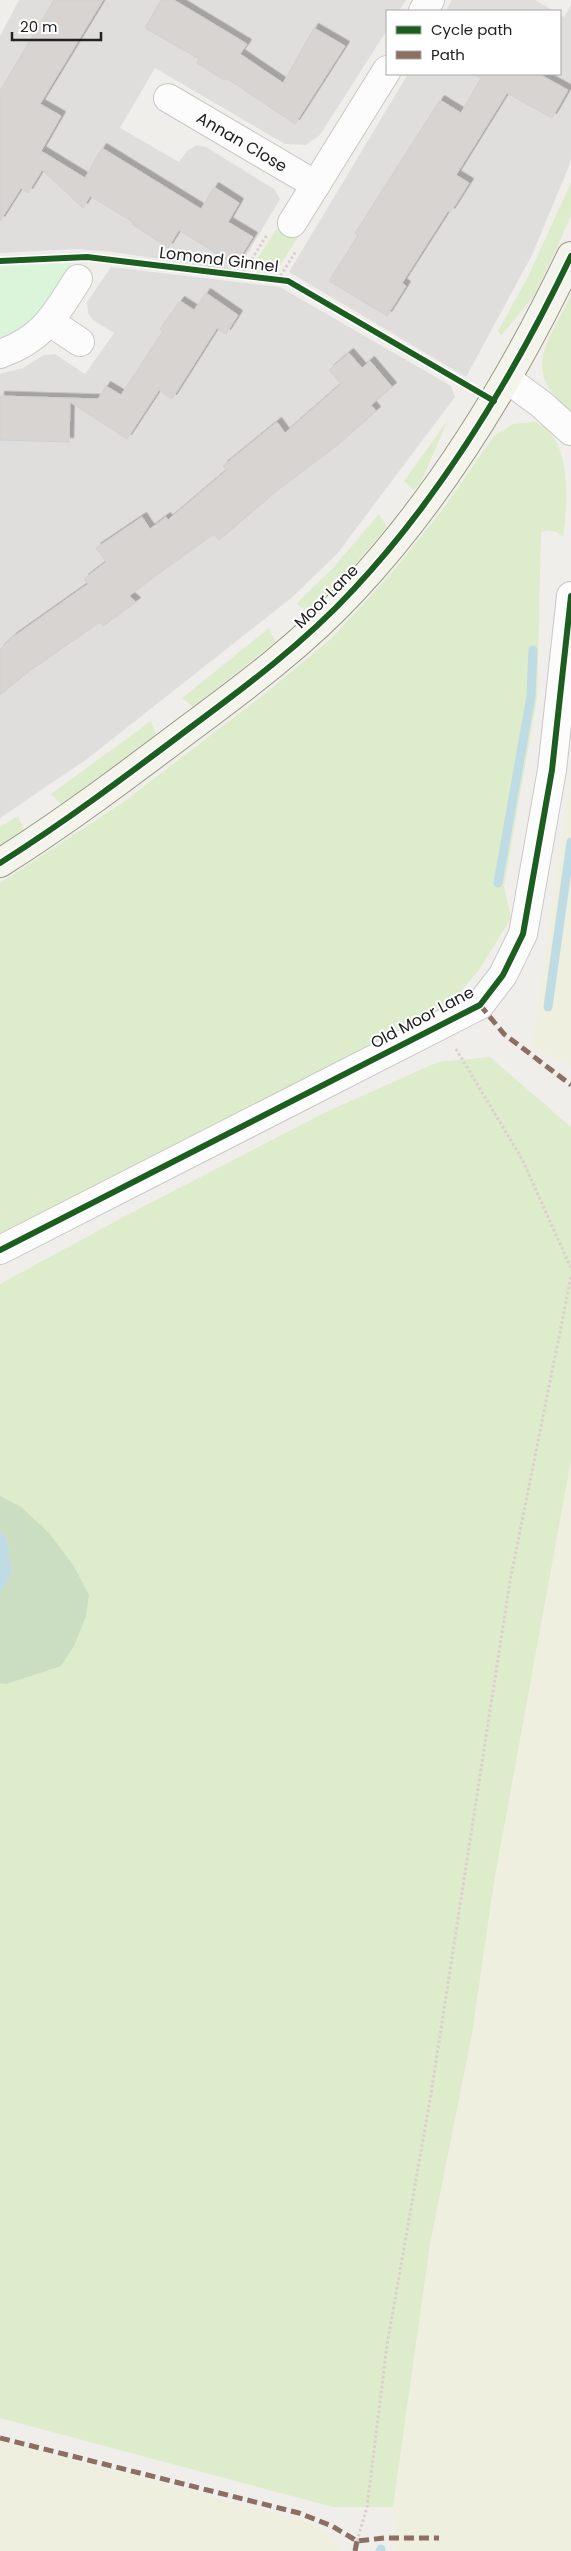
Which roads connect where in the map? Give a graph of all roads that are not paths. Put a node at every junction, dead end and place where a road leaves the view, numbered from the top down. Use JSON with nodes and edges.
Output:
{"nodes":[{"id":1,"x":386,"y":72,"type":"edge"},
{"id":2,"x":168,"y":98,"type":"dead end"},
{"id":3,"x":316,"y":185,"type":"junction"},
{"id":4,"x":292,"y":223,"type":"dead end"},
{"id":5,"x":571,"y":256,"type":"edge"},
{"id":6,"x":78,"y":278,"type":"dead end"},
{"id":7,"x":50,"y":322,"type":"junction"},
{"id":8,"x":80,"y":342,"type":"dead end"},
{"id":9,"x":0,"y":354,"type":"edge"},
{"id":10,"x":507,"y":379,"type":"junction"},
{"id":11,"x":571,"y":431,"type":"edge"},
{"id":12,"x":571,"y":596,"type":"edge"},
{"id":13,"x":0,"y":864,"type":"edge"},
{"id":14,"x":0,"y":1250,"type":"edge"}],
"edges":[{"from":1,"to":3,"type":"street"},
{"from":2,"to":3,"type":"street","name":"Annan Close"},
{"from":3,"to":4,"type":"street"},
{"from":5,"to":10,"type":"street","name":"Moor Lane"},
{"from":6,"to":7,"type":"street"},
{"from":7,"to":8,"type":"street"},
{"from":7,"to":9,"type":"street"},
{"from":10,"to":11,"type":"street"},
{"from":10,"to":13,"type":"street","name":"Moor Lane"},
{"from":12,"to":14,"type":"street","name":"Old Moor Lane"}]}
